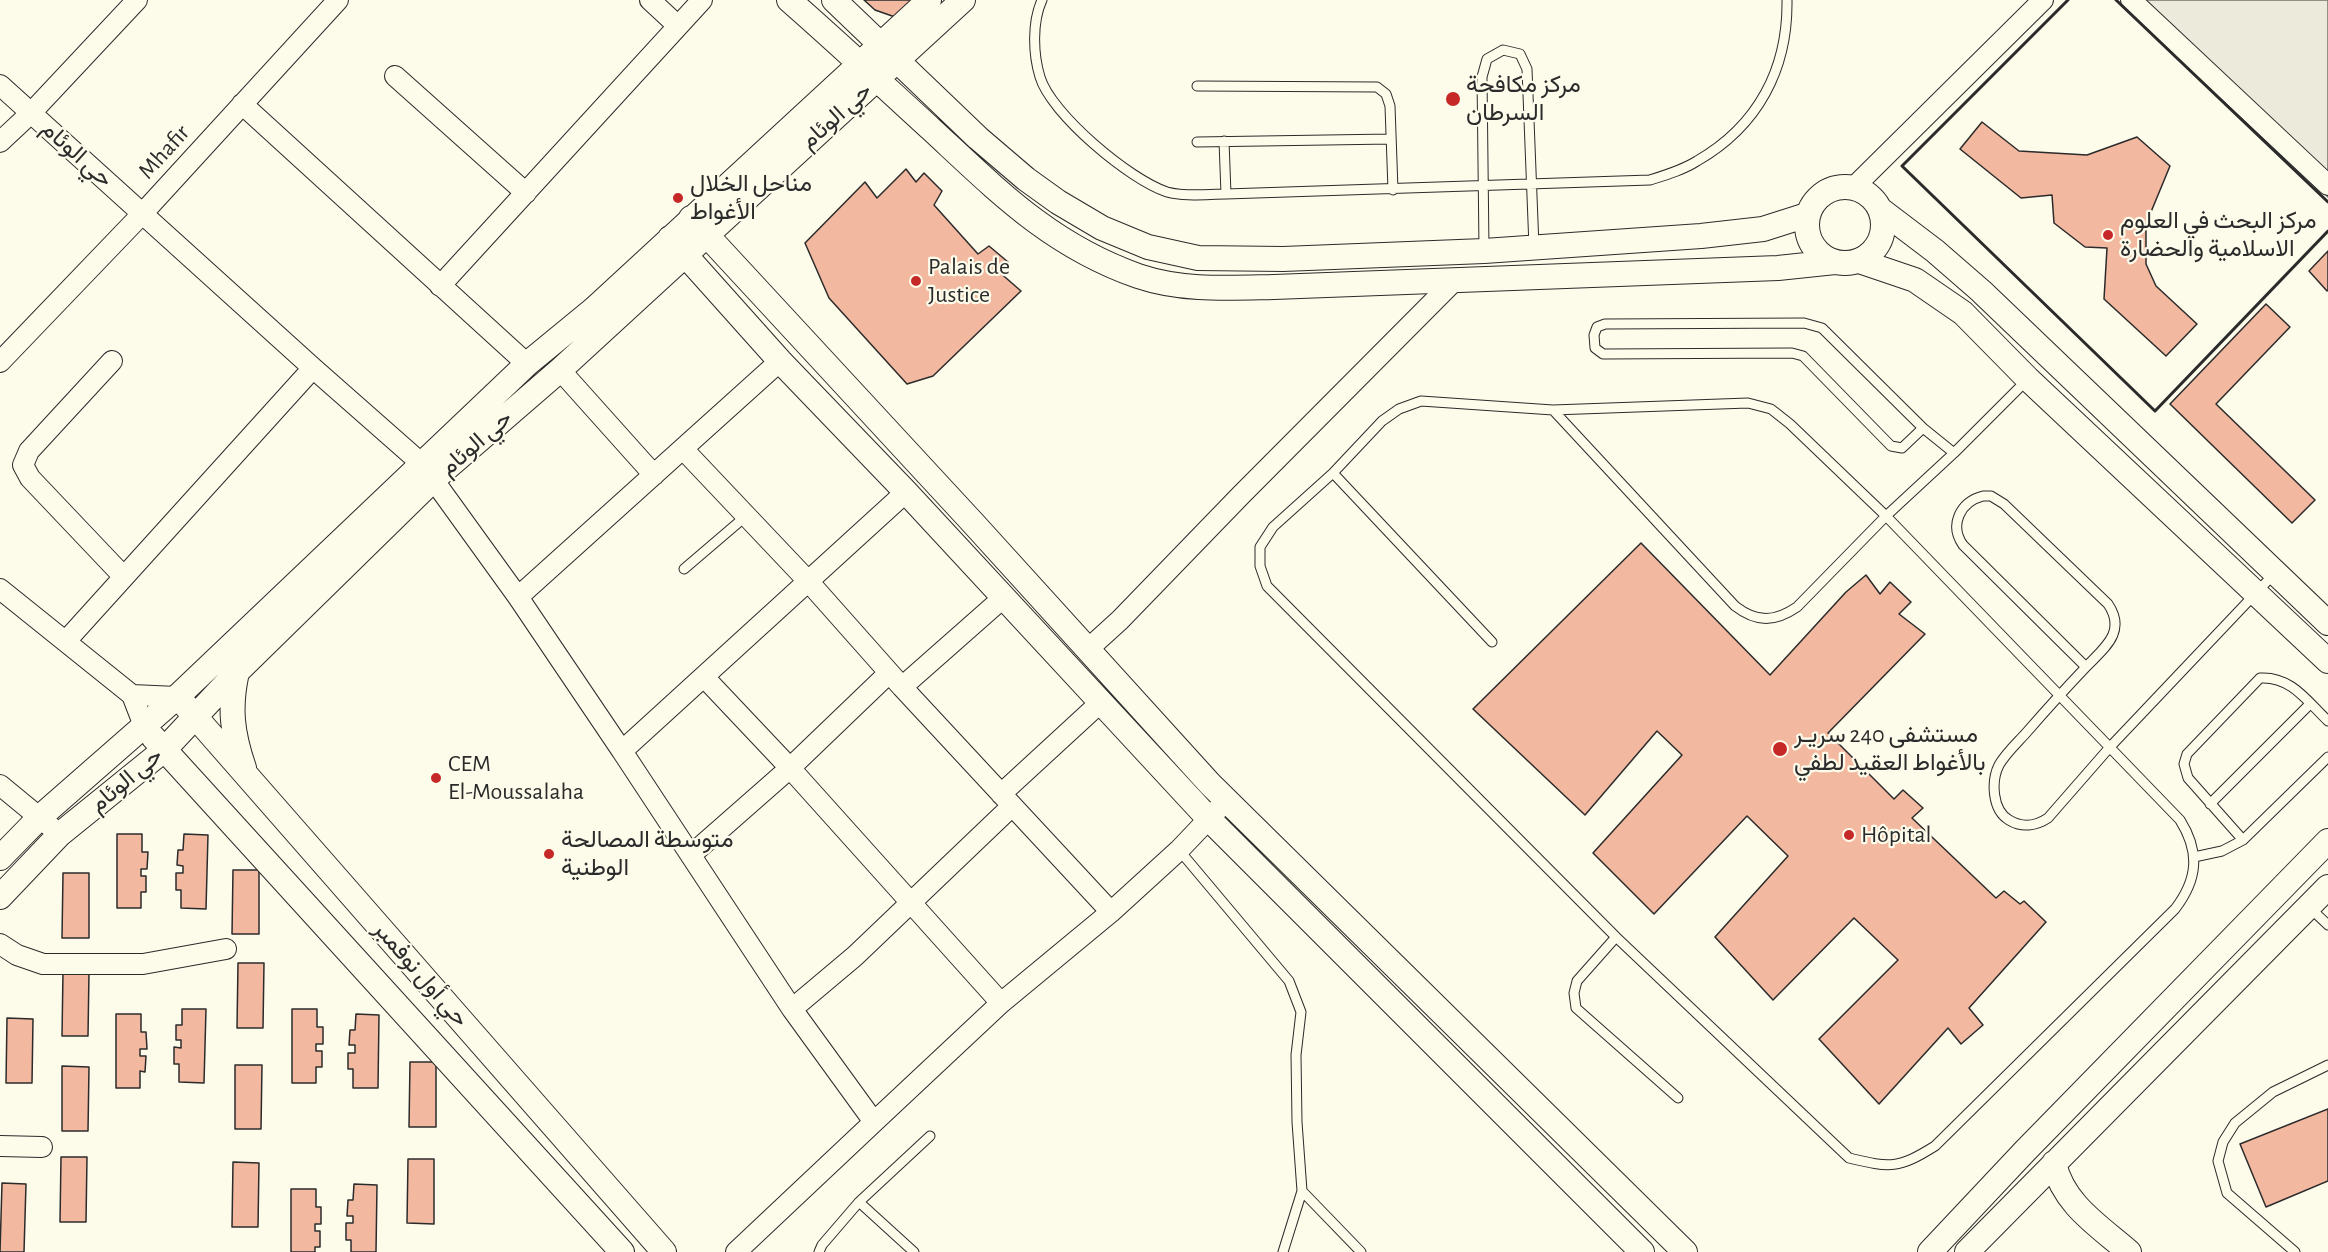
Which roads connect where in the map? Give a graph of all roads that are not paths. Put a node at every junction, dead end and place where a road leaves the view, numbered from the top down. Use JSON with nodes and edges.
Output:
{"nodes":[{"id":1,"x":137,"y":0,"type":"edge"},
{"id":2,"x":338,"y":0,"type":"edge"},
{"id":3,"x":650,"y":0,"type":"edge"},
{"id":4,"x":702,"y":0,"type":"edge"},
{"id":5,"x":789,"y":0,"type":"edge"},
{"id":6,"x":834,"y":0,"type":"edge"},
{"id":7,"x":928,"y":0,"type":"edge"},
{"id":8,"x":963,"y":0,"type":"edge"},
{"id":9,"x":1042,"y":0,"type":"edge"},
{"id":10,"x":1786,"y":0,"type":"edge"},
{"id":11,"x":2043,"y":0,"type":"edge"},
{"id":12,"x":2131,"y":0,"type":"edge"},
{"id":13,"x":678,"y":26,"type":"junction"},
{"id":14,"x":890,"y":52,"type":"junction"},
{"id":15,"x":860,"y":63,"type":"junction"},
{"id":16,"x":395,"y":76,"type":"dead end"},
{"id":17,"x":877,"y":79,"type":"junction"},
{"id":18,"x":0,"y":85,"type":"edge"},
{"id":19,"x":1197,"y":86,"type":"dead end"},
{"id":20,"x":242,"y":104,"type":"junction"},
{"id":21,"x":31,"y":112,"type":"junction"},
{"id":22,"x":1391,"y":139,"type":"junction"},
{"id":23,"x":1224,"y":141,"type":"junction"},
{"id":24,"x":0,"y":142,"type":"edge"},
{"id":25,"x":1197,"y":142,"type":"dead end"},
{"id":26,"x":1484,"y":184,"type":"junction"},
{"id":27,"x":1530,"y":185,"type":"junction"},
{"id":28,"x":2328,"y":185,"type":"edge"},
{"id":29,"x":1854,"y":187,"type":"junction"},
{"id":30,"x":1393,"y":190,"type":"junction"},
{"id":31,"x":526,"y":193,"type":"junction"},
{"id":32,"x":1226,"y":194,"type":"junction"},
{"id":33,"x":1881,"y":210,"type":"junction"},
{"id":34,"x":142,"y":214,"type":"junction"},
{"id":35,"x":1807,"y":215,"type":"junction"},
{"id":36,"x":699,"y":226,"type":"junction"},
{"id":37,"x":677,"y":246,"type":"junction"},
{"id":38,"x":1534,"y":248,"type":"junction"},
{"id":39,"x":1484,"y":251,"type":"junction"},
{"id":40,"x":1859,"y":261,"type":"junction"},
{"id":41,"x":1835,"y":262,"type":"junction"},
{"id":42,"x":1454,"y":281,"type":"junction"},
{"id":43,"x":440,"y":286,"type":"junction"},
{"id":44,"x":112,"y":361,"type":"dead end"},
{"id":45,"x":780,"y":361,"type":"junction"},
{"id":46,"x":0,"y":362,"type":"edge"},
{"id":47,"x":527,"y":364,"type":"junction"},
{"id":48,"x":313,"y":368,"type":"junction"},
{"id":49,"x":560,"y":370,"type":"junction"},
{"id":50,"x":2028,"y":379,"type":"junction"},
{"id":51,"x":1553,"y":410,"type":"junction"},
{"id":52,"x":1923,"y":428,"type":"junction"},
{"id":53,"x":683,"y":449,"type":"junction"},
{"id":54,"x":1954,"y":453,"type":"junction"},
{"id":55,"x":428,"y":471,"type":"junction"},
{"id":56,"x":1333,"y":473,"type":"junction"},
{"id":57,"x":654,"y":475,"type":"junction"},
{"id":58,"x":906,"y":492,"type":"junction"},
{"id":59,"x":746,"y":516,"type":"junction"},
{"id":60,"x":1886,"y":516,"type":"junction"},
{"id":61,"x":684,"y":569,"type":"dead end"},
{"id":62,"x":2275,"y":572,"type":"junction"},
{"id":63,"x":124,"y":577,"type":"junction"},
{"id":64,"x":808,"y":581,"type":"junction"},
{"id":65,"x":0,"y":589,"type":"edge"},
{"id":66,"x":2255,"y":593,"type":"junction"},
{"id":67,"x":518,"y":597,"type":"junction"},
{"id":68,"x":1004,"y":597,"type":"junction"},
{"id":69,"x":2328,"y":623,"type":"edge"},
{"id":70,"x":66,"y":641,"type":"junction"},
{"id":71,"x":1492,"y":642,"type":"dead end"},
{"id":72,"x":1087,"y":650,"type":"junction"},
{"id":73,"x":2328,"y":661,"type":"edge"},
{"id":74,"x":2086,"y":667,"type":"junction"},
{"id":75,"x":237,"y":672,"type":"junction"},
{"id":76,"x":704,"y":677,"type":"junction"},
{"id":77,"x":895,"y":680,"type":"junction"},
{"id":78,"x":132,"y":695,"type":"junction"},
{"id":79,"x":2059,"y":695,"type":"junction"},
{"id":80,"x":177,"y":697,"type":"junction"},
{"id":81,"x":1101,"y":702,"type":"junction"},
{"id":82,"x":2310,"y":704,"type":"junction"},
{"id":83,"x":195,"y":716,"type":"junction"},
{"id":84,"x":2328,"y":721,"type":"edge"},
{"id":85,"x":144,"y":726,"type":"junction"},
{"id":86,"x":2110,"y":747,"type":"junction"},
{"id":87,"x":164,"y":750,"type":"junction"},
{"id":88,"x":622,"y":751,"type":"junction"},
{"id":89,"x":2328,"y":758,"type":"edge"},
{"id":90,"x":790,"y":768,"type":"junction"},
{"id":91,"x":246,"y":776,"type":"junction"},
{"id":92,"x":0,"y":785,"type":"edge"},
{"id":93,"x":1007,"y":800,"type":"junction"},
{"id":94,"x":1228,"y":800,"type":"junction"},
{"id":95,"x":2211,"y":804,"type":"junction"},
{"id":96,"x":40,"y":817,"type":"junction"},
{"id":97,"x":1209,"y":819,"type":"junction"},
{"id":98,"x":59,"y":835,"type":"junction"},
{"id":99,"x":2243,"y":840,"type":"junction"},
{"id":100,"x":2328,"y":841,"type":"edge"},
{"id":101,"x":1179,"y":850,"type":"junction"},
{"id":102,"x":691,"y":855,"type":"junction"},
{"id":103,"x":2194,"y":857,"type":"junction"},
{"id":104,"x":0,"y":858,"type":"edge"},
{"id":105,"x":2328,"y":887,"type":"edge"},
{"id":106,"x":0,"y":897,"type":"edge"},
{"id":107,"x":912,"y":903,"type":"junction"},
{"id":108,"x":2309,"y":907,"type":"junction"},
{"id":109,"x":1111,"y":912,"type":"junction"},
{"id":110,"x":2328,"y":925,"type":"edge"},
{"id":111,"x":1616,"y":937,"type":"junction"},
{"id":112,"x":0,"y":944,"type":"edge"},
{"id":113,"x":226,"y":949,"type":"dead end"},
{"id":114,"x":1001,"y":1003,"type":"junction"},
{"id":115,"x":792,"y":1009,"type":"junction"},
{"id":116,"x":2328,"y":1065,"type":"edge"},
{"id":117,"x":1678,"y":1098,"type":"dead end"},
{"id":118,"x":874,"y":1122,"type":"junction"},
{"id":119,"x":930,"y":1136,"type":"dead end"},
{"id":120,"x":0,"y":1146,"type":"edge"},
{"id":121,"x":42,"y":1146,"type":"dead end"},
{"id":122,"x":2054,"y":1163,"type":"junction"},
{"id":123,"x":2033,"y":1184,"type":"junction"},
{"id":124,"x":1302,"y":1191,"type":"junction"},
{"id":125,"x":859,"y":1202,"type":"junction"},
{"id":126,"x":2075,"y":1205,"type":"junction"},
{"id":127,"x":622,"y":1252,"type":"edge"},
{"id":128,"x":664,"y":1252,"type":"edge"},
{"id":129,"x":736,"y":1252,"type":"edge"},
{"id":130,"x":819,"y":1252,"type":"edge"},
{"id":131,"x":914,"y":1252,"type":"edge"},
{"id":132,"x":1283,"y":1252,"type":"edge"},
{"id":133,"x":1361,"y":1252,"type":"edge"},
{"id":134,"x":1642,"y":1252,"type":"edge"},
{"id":135,"x":1685,"y":1252,"type":"edge"},
{"id":136,"x":1930,"y":1252,"type":"edge"},
{"id":137,"x":1967,"y":1252,"type":"edge"},
{"id":138,"x":2129,"y":1252,"type":"edge"},
{"id":139,"x":2295,"y":1252,"type":"edge"}],
"edges":[{"from":1,"to":21,"type":"street"},
{"from":2,"to":20,"type":"street","name":"Mhafir"},
{"from":3,"to":13,"type":"street"},
{"from":4,"to":13,"type":"street"},
{"from":5,"to":15,"type":"street"},
{"from":6,"to":14,"type":"street"},
{"from":7,"to":14,"type":"street","name":"حي الوئام"},
{"from":8,"to":14,"type":"street","name":"حي الوئام"},
{"from":9,"to":32,"type":"lane"},
{"from":10,"to":27,"type":"lane"},
{"from":11,"to":29,"type":"street"},
{"from":12,"to":28,"type":"street"},
{"from":13,"to":31,"type":"street"},
{"from":14,"to":15,"type":"street","name":"حي الوئام"},
{"from":14,"to":17,"type":"street","name":"حي الوئام"},
{"from":14,"to":39,"type":"street"},
{"from":15,"to":17,"type":"street"},
{"from":15,"to":36,"type":"street","name":"حي الوئام"},
{"from":16,"to":31,"type":"street"},
{"from":17,"to":36,"type":"street","name":"حي الوئام"},
{"from":17,"to":42,"type":"street"},
{"from":18,"to":21,"type":"street","name":"حي الوئام"},
{"from":19,"to":22,"type":"lane"},
{"from":20,"to":34,"type":"street","name":"Mhafir"},
{"from":20,"to":43,"type":"street"},
{"from":21,"to":24,"type":"street"},
{"from":21,"to":34,"type":"street","name":"حي الوئام"},
{"from":22,"to":23,"type":"lane"},
{"from":22,"to":30,"type":"lane"},
{"from":23,"to":25,"type":"lane"},
{"from":23,"to":32,"type":"lane"},
{"from":26,"to":27,"type":"lane"},
{"from":26,"to":27,"type":"lane"},
{"from":26,"to":30,"type":"lane"},
{"from":26,"to":39,"type":"lane"},
{"from":27,"to":38,"type":"lane"},
{"from":29,"to":33,"type":"street"},
{"from":29,"to":35,"type":"street"},
{"from":30,"to":32,"type":"lane"},
{"from":31,"to":43,"type":"street"},
{"from":33,"to":40,"type":"street"},
{"from":33,"to":62,"type":"street"},
{"from":34,"to":46,"type":"street","name":"Mhafir"},
{"from":34,"to":48,"type":"street","name":"حي الوئام"},
{"from":35,"to":38,"type":"street"},
{"from":35,"to":41,"type":"street"},
{"from":36,"to":37,"type":"street","name":"حي الوئام"},
{"from":36,"to":72,"type":"street"},
{"from":37,"to":45,"type":"street"},
{"from":37,"to":47,"type":"street","name":"حي الوئام"},
{"from":37,"to":49,"type":"street","name":"حي الوئام"},
{"from":38,"to":39,"type":"street"},
{"from":40,"to":41,"type":"street"},
{"from":40,"to":50,"type":"street"},
{"from":41,"to":42,"type":"street"},
{"from":42,"to":72,"type":"street"},
{"from":43,"to":47,"type":"street"},
{"from":44,"to":63,"type":"street"},
{"from":45,"to":53,"type":"street"},
{"from":45,"to":58,"type":"street"},
{"from":47,"to":55,"type":"street","name":"حي الوئام"},
{"from":48,"to":55,"type":"street","name":"حي الوئام"},
{"from":48,"to":63,"type":"street"},
{"from":49,"to":55,"type":"street","name":"حي الوئام"},
{"from":49,"to":57,"type":"street"},
{"from":50,"to":54,"type":"lane"},
{"from":50,"to":66,"type":"street"},
{"from":51,"to":56,"type":"lane"},
{"from":51,"to":60,"type":"lane"},
{"from":51,"to":60,"type":"lane"},
{"from":52,"to":52,"type":"lane"},
{"from":52,"to":54,"type":"lane"},
{"from":53,"to":57,"type":"street"},
{"from":53,"to":59,"type":"street"},
{"from":54,"to":60,"type":"lane"},
{"from":55,"to":67,"type":"street"},
{"from":55,"to":75,"type":"street","name":"حي الوئام"},
{"from":55,"to":80,"type":"street","name":"حي الوئام"},
{"from":56,"to":71,"type":"lane"},
{"from":56,"to":111,"type":"lane"},
{"from":57,"to":67,"type":"street"},
{"from":58,"to":64,"type":"street"},
{"from":58,"to":68,"type":"street"},
{"from":59,"to":61,"type":"lane"},
{"from":59,"to":64,"type":"street"},
{"from":60,"to":79,"type":"lane"},
{"from":62,"to":66,"type":"lane"},
{"from":62,"to":69,"type":"street"},
{"from":63,"to":70,"type":"street"},
{"from":64,"to":76,"type":"street"},
{"from":64,"to":77,"type":"street"},
{"from":65,"to":70,"type":"street"},
{"from":66,"to":73,"type":"street"},
{"from":66,"to":86,"type":"lane"},
{"from":67,"to":88,"type":"street"},
{"from":68,"to":77,"type":"street"},
{"from":68,"to":81,"type":"street"},
{"from":70,"to":78,"type":"street"},
{"from":72,"to":94,"type":"street"},
{"from":74,"to":74,"type":"lane"},
{"from":74,"to":79,"type":"lane"},
{"from":75,"to":83,"type":"street","name":"حي الوئام"},
{"from":75,"to":91,"type":"street"},
{"from":76,"to":88,"type":"street"},
{"from":76,"to":90,"type":"street"},
{"from":77,"to":90,"type":"street"},
{"from":77,"to":93,"type":"street"},
{"from":78,"to":80,"type":"street"},
{"from":78,"to":85,"type":"street"},
{"from":79,"to":86,"type":"lane"},
{"from":79,"to":86,"type":"lane"},
{"from":80,"to":83,"type":"street","name":"حي أول نوفمبر"},
{"from":80,"to":85,"type":"street","name":"حي الوئام"},
{"from":81,"to":93,"type":"street"},
{"from":81,"to":97,"type":"street"},
{"from":82,"to":84,"type":"lane"},
{"from":82,"to":95,"type":"lane"},
{"from":82,"to":95,"type":"lane"},
{"from":83,"to":87,"type":"street","name":"حي الوئام"},
{"from":83,"to":91,"type":"street","name":"حي أول نوفمبر"},
{"from":85,"to":87,"type":"street","name":"حي أول نوفمبر"},
{"from":85,"to":96,"type":"street","name":"حي الوئام"},
{"from":86,"to":103,"type":"lane"},
{"from":87,"to":98,"type":"street","name":"حي الوئام"},
{"from":87,"to":127,"type":"street","name":"حي أول نوفمبر"},
{"from":88,"to":102,"type":"street"},
{"from":89,"to":99,"type":"lane"},
{"from":90,"to":102,"type":"street"},
{"from":90,"to":107,"type":"street"},
{"from":91,"to":128,"type":"street","name":"حي أول نوفمبر"},
{"from":92,"to":96,"type":"street"},
{"from":93,"to":107,"type":"street"},
{"from":93,"to":109,"type":"street"},
{"from":94,"to":97,"type":"street"},
{"from":94,"to":135,"type":"street"},
{"from":95,"to":99,"type":"lane"},
{"from":96,"to":98,"type":"street"},
{"from":96,"to":104,"type":"street","name":"حي الوئام"},
{"from":97,"to":101,"type":"street"},
{"from":97,"to":134,"type":"street"},
{"from":98,"to":106,"type":"street","name":"حي الوئام"},
{"from":99,"to":103,"type":"lane"},
{"from":100,"to":136,"type":"street"},
{"from":101,"to":109,"type":"street"},
{"from":101,"to":124,"type":"lane"},
{"from":102,"to":115,"type":"street"},
{"from":103,"to":111,"type":"lane"},
{"from":105,"to":108,"type":"street"},
{"from":107,"to":114,"type":"street"},
{"from":107,"to":115,"type":"street"},
{"from":108,"to":110,"type":"lane"},
{"from":108,"to":122,"type":"street"},
{"from":109,"to":114,"type":"street"},
{"from":111,"to":117,"type":"lane"},
{"from":112,"to":113,"type":"street"},
{"from":114,"to":118,"type":"street"},
{"from":115,"to":118,"type":"street"},
{"from":116,"to":139,"type":"lane"},
{"from":118,"to":129,"type":"street"},
{"from":119,"to":125,"type":"lane"},
{"from":120,"to":121,"type":"street"},
{"from":122,"to":123,"type":"street"},
{"from":122,"to":126,"type":"street"},
{"from":123,"to":126,"type":"street"},
{"from":123,"to":137,"type":"street"},
{"from":124,"to":132,"type":"lane"},
{"from":124,"to":133,"type":"lane"},
{"from":125,"to":130,"type":"lane"},
{"from":125,"to":131,"type":"lane"},
{"from":126,"to":138,"type":"street"}]}
